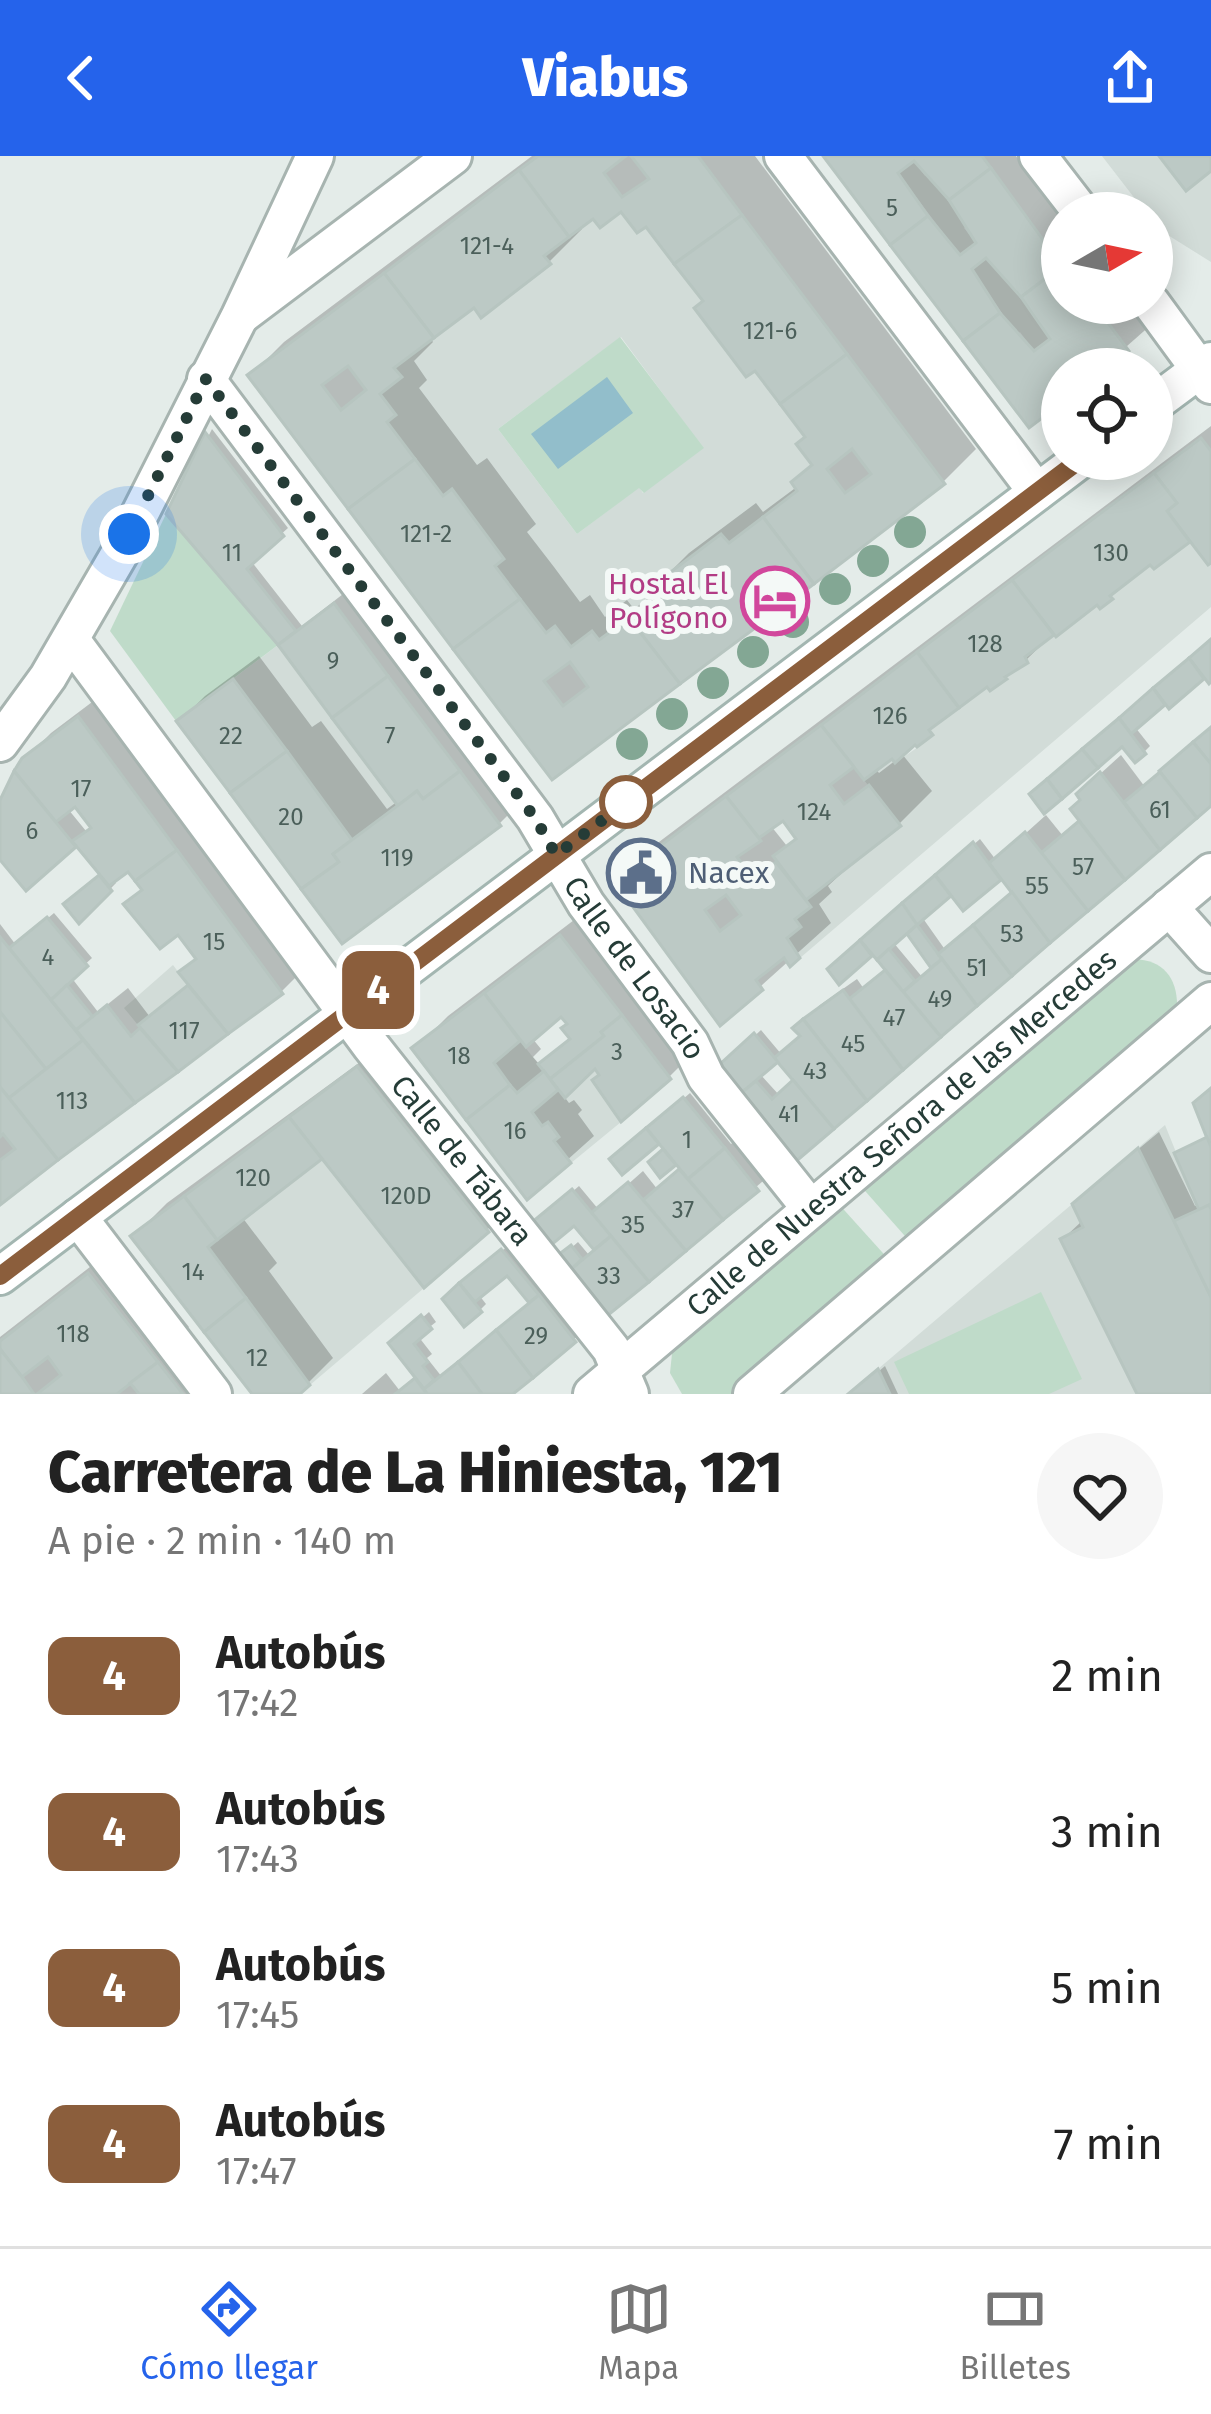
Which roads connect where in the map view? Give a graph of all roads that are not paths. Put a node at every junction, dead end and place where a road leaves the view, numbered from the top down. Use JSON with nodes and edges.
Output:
{"nodes":[{"id":1,"x":315,"y":156,"type":"edge"},
{"id":2,"x":453,"y":156,"type":"edge"},
{"id":3,"x":783,"y":156,"type":"edge"},
{"id":4,"x":1038,"y":156,"type":"edge"},
{"id":5,"x":1066,"y":192,"type":"edge"},
{"id":6,"x":240,"y":316,"type":"junction"},
{"id":7,"x":1167,"y":324,"type":"edge"},
{"id":8,"x":1207,"y":372,"type":"edge"},
{"id":9,"x":206,"y":379,"type":"junction"},
{"id":10,"x":1173,"y":392,"type":"edge"},
{"id":11,"x":1052,"y":480,"type":"edge"},
{"id":12,"x":1036,"y":492,"type":"junction"},
{"id":13,"x":71,"y":640,"type":"junction"},
{"id":14,"x":0,"y":743,"type":"edge"},
{"id":15,"x":556,"y":855,"type":"junction"},
{"id":16,"x":1211,"y":872,"type":"edge"},
{"id":17,"x":1169,"y":907,"type":"junction"},
{"id":18,"x":1211,"y":954,"type":"edge"},
{"id":19,"x":1211,"y":1001,"type":"edge"},
{"id":20,"x":347,"y":1013,"type":"junction"},
{"id":21,"x":811,"y":1209,"type":"junction"},
{"id":22,"x":78,"y":1217,"type":"junction"},
{"id":23,"x":0,"y":1276,"type":"edge"},
{"id":24,"x":614,"y":1386,"type":"edge"},
{"id":25,"x":213,"y":1394,"type":"edge"},
{"id":26,"x":752,"y":1394,"type":"edge"}],
"edges":[{"from":1,"to":6,"type":"street"},
{"from":2,"to":6,"type":"street"},
{"from":3,"to":12,"type":"street"},
{"from":4,"to":5,"type":"street"},
{"from":6,"to":9,"type":"street"},
{"from":7,"to":8,"type":"street"},
{"from":8,"to":10,"type":"street"},
{"from":9,"to":13,"type":"street"},
{"from":9,"to":15,"type":"street","name":"Calle de Losacio"},
{"from":11,"to":12,"type":"street"},
{"from":12,"to":15,"type":"street"},
{"from":13,"to":14,"type":"street"},
{"from":13,"to":20,"type":"street","name":"Calle de Tábara"},
{"from":15,"to":20,"type":"street"},
{"from":15,"to":21,"type":"street","name":"Calle de Losacio"},
{"from":16,"to":17,"type":"street","name":"Calle de Nuestra Señora de las Mercedes"},
{"from":17,"to":18,"type":"street"},
{"from":17,"to":21,"type":"street","name":"Calle de Nuestra Señora de las Mercedes"},
{"from":19,"to":26,"type":"street"},
{"from":20,"to":22,"type":"street"},
{"from":20,"to":24,"type":"street","name":"Calle de Tábara"},
{"from":21,"to":24,"type":"street","name":"Calle de Nuestra Señora de las Mercedes"},
{"from":22,"to":23,"type":"street"},
{"from":22,"to":25,"type":"street"}]}
